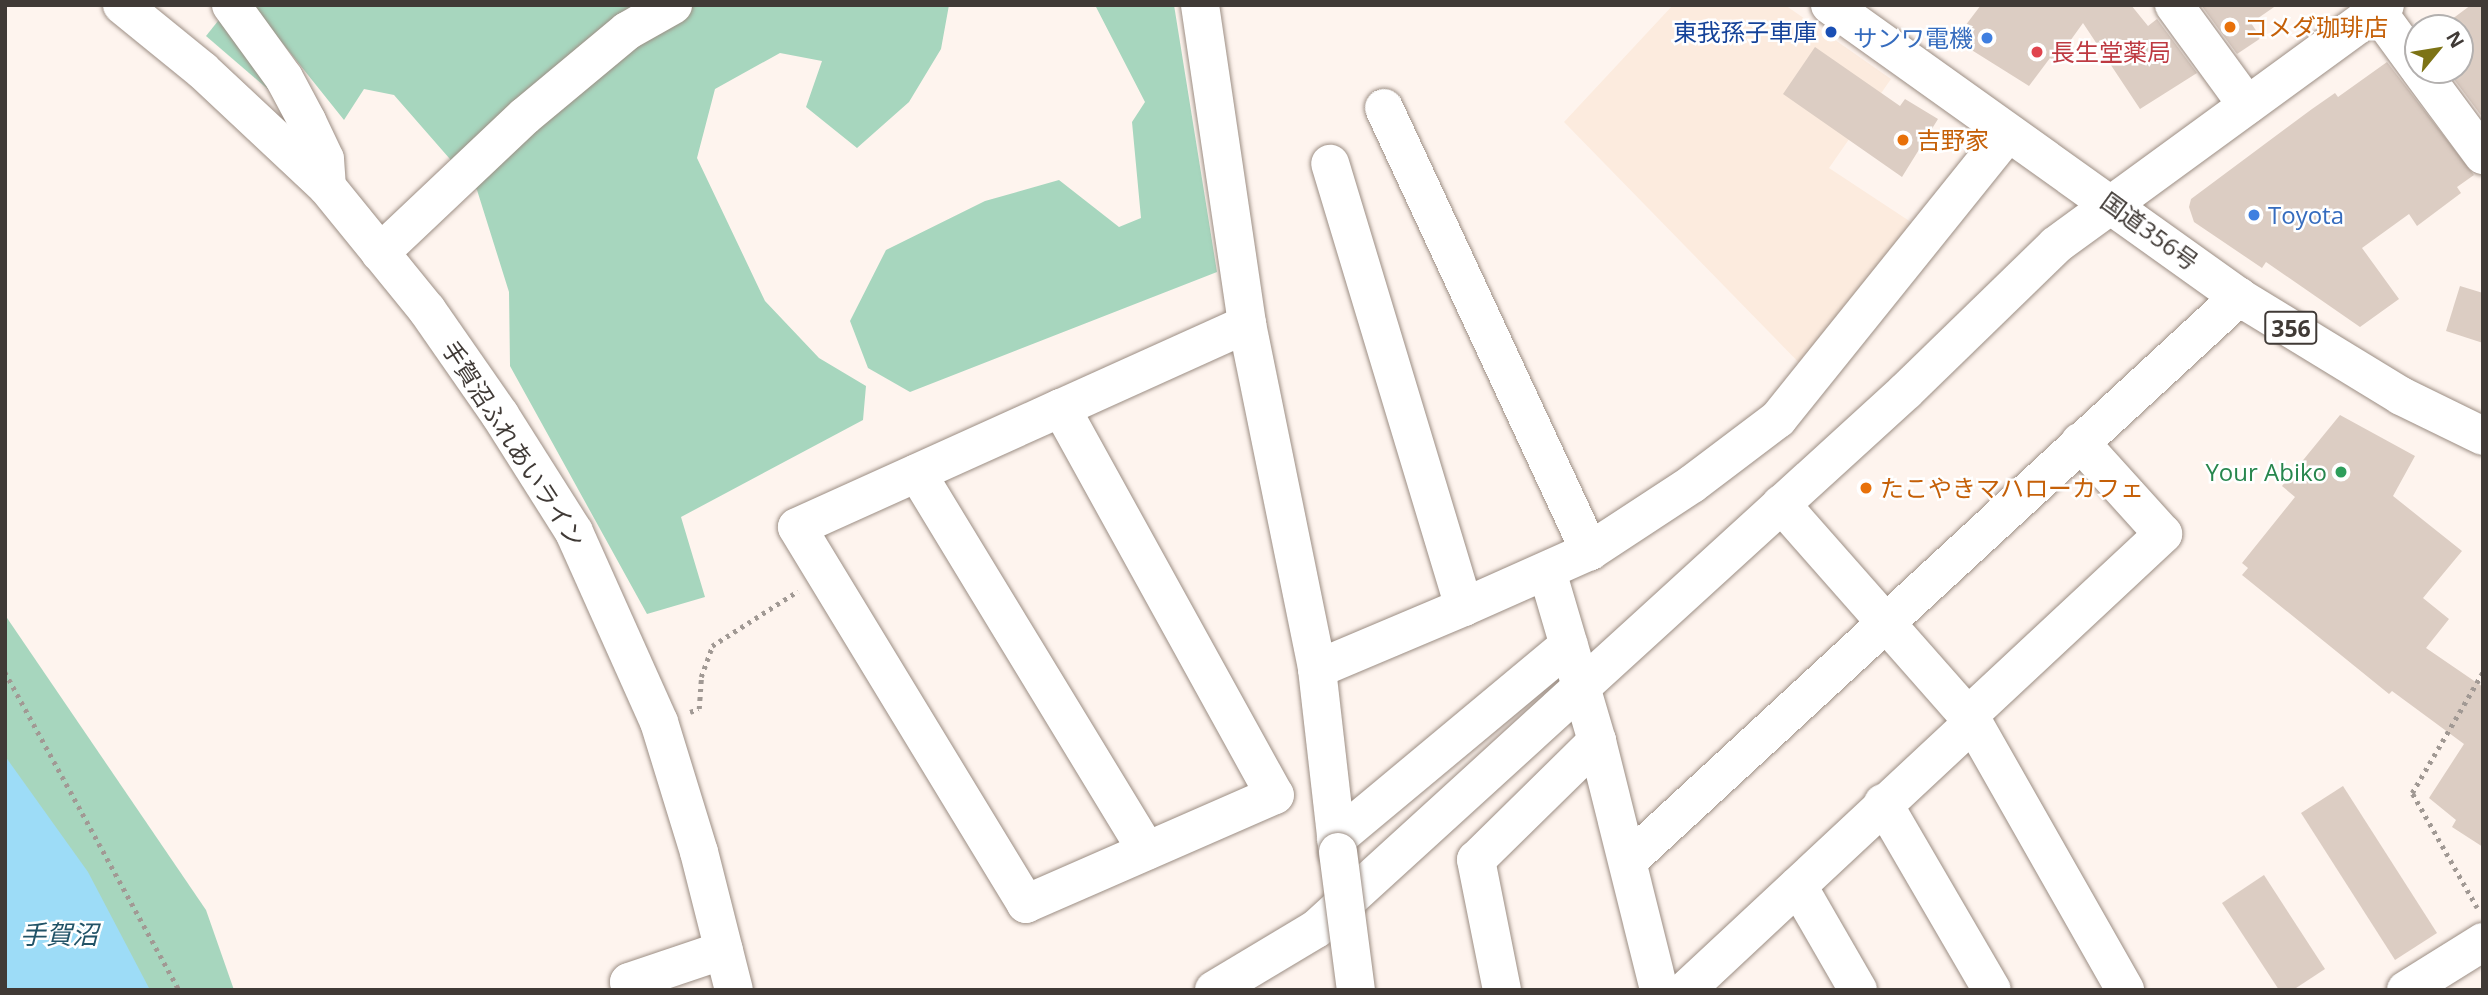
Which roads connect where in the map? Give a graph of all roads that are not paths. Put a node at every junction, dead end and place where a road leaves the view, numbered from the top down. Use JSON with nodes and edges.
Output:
{"nodes":[{"id":1,"x":122,"y":5,"type":"edge"},
{"id":2,"x":231,"y":5,"type":"edge"},
{"id":3,"x":673,"y":5,"type":"edge"},
{"id":4,"x":1200,"y":5,"type":"edge"},
{"id":5,"x":1830,"y":5,"type":"edge"},
{"id":6,"x":2174,"y":5,"type":"edge"},
{"id":7,"x":2381,"y":8,"type":"edge"},
{"id":8,"x":2404,"y":45,"type":"edge"},
{"id":9,"x":2430,"y":84,"type":"edge"},
{"id":10,"x":2247,"y":104,"type":"junction"},
{"id":11,"x":1384,"y":108,"type":"dead end"},
{"id":12,"x":2008,"y":133,"type":"junction"},
{"id":13,"x":2483,"y":155,"type":"edge"},
{"id":14,"x":1330,"y":163,"type":"dead end"},
{"id":15,"x":327,"y":187,"type":"junction"},
{"id":16,"x":2110,"y":203,"type":"junction"},
{"id":17,"x":380,"y":253,"type":"junction"},
{"id":18,"x":2239,"y":297,"type":"junction"},
{"id":19,"x":1248,"y":324,"type":"junction"},
{"id":20,"x":1060,"y":408,"type":"junction"},
{"id":21,"x":2483,"y":436,"type":"edge"},
{"id":22,"x":2080,"y":442,"type":"junction"},
{"id":23,"x":916,"y":473,"type":"junction"},
{"id":24,"x":1781,"y":504,"type":"junction"},
{"id":25,"x":1590,"y":551,"type":"junction"},
{"id":26,"x":1547,"y":571,"type":"junction"},
{"id":27,"x":1464,"y":607,"type":"junction"},
{"id":28,"x":1885,"y":622,"type":"junction"},
{"id":29,"x":1569,"y":645,"type":"junction"},
{"id":30,"x":1317,"y":668,"type":"junction"},
{"id":31,"x":1582,"y":687,"type":"junction"},
{"id":32,"x":1970,"y":719,"type":"junction"},
{"id":33,"x":1597,"y":741,"type":"junction"},
{"id":34,"x":1883,"y":803,"type":"junction"},
{"id":35,"x":1337,"y":845,"type":"junction"},
{"id":36,"x":1147,"y":851,"type":"junction"},
{"id":37,"x":1628,"y":861,"type":"junction"},
{"id":38,"x":1798,"y":886,"type":"junction"},
{"id":39,"x":2483,"y":942,"type":"edge"},
{"id":40,"x":724,"y":950,"type":"junction"},
{"id":41,"x":631,"y":990,"type":"edge"},
{"id":42,"x":734,"y":990,"type":"edge"},
{"id":43,"x":1214,"y":990,"type":"edge"},
{"id":44,"x":1356,"y":990,"type":"edge"},
{"id":45,"x":1502,"y":990,"type":"edge"},
{"id":46,"x":1659,"y":990,"type":"edge"},
{"id":47,"x":1686,"y":990,"type":"edge"},
{"id":48,"x":1858,"y":990,"type":"edge"},
{"id":49,"x":1992,"y":990,"type":"edge"},
{"id":50,"x":2125,"y":990,"type":"edge"},
{"id":51,"x":2406,"y":990,"type":"edge"}],
"edges":[{"from":1,"to":15,"type":"main road","name":"手賀沼ふれあいライン"},
{"from":2,"to":15,"type":"main road"},
{"from":3,"to":17,"type":"main road"},
{"from":4,"to":19,"type":"main road"},
{"from":5,"to":12,"type":"main road","name":"国道356号","number":"356"},
{"from":6,"to":10,"type":"main road"},
{"from":7,"to":8,"type":"main road"},
{"from":7,"to":10,"type":"main road"},
{"from":9,"to":13,"type":"main road"},
{"from":10,"to":16,"type":"main road"},
{"from":11,"to":25,"type":"main road"},
{"from":12,"to":16,"type":"main road","name":"国道356号","number":"356"},
{"from":12,"to":25,"type":"main road"},
{"from":14,"to":27,"type":"main road"},
{"from":15,"to":17,"type":"main road","name":"手賀沼ふれあいライン"},
{"from":16,"to":18,"type":"main road","name":"国道356号","number":"356"},
{"from":16,"to":24,"type":"main road"},
{"from":17,"to":40,"type":"main road","name":"手賀沼ふれあいライン"},
{"from":18,"to":21,"type":"main road","name":"国道356号","number":"356"},
{"from":18,"to":22,"type":"main road"},
{"from":19,"to":20,"type":"main road"},
{"from":19,"to":30,"type":"main road"},
{"from":20,"to":23,"type":"main road"},
{"from":20,"to":36,"type":"main road"},
{"from":22,"to":28,"type":"main road"},
{"from":22,"to":32,"type":"main road"},
{"from":23,"to":36,"type":"main road"},
{"from":23,"to":36,"type":"main road"},
{"from":24,"to":28,"type":"main road"},
{"from":24,"to":31,"type":"main road"},
{"from":25,"to":26,"type":"main road"},
{"from":26,"to":27,"type":"main road"},
{"from":26,"to":29,"type":"main road"},
{"from":27,"to":30,"type":"main road"},
{"from":28,"to":32,"type":"main road"},
{"from":28,"to":37,"type":"main road"},
{"from":29,"to":31,"type":"main road"},
{"from":29,"to":35,"type":"main road"},
{"from":30,"to":35,"type":"main road"},
{"from":31,"to":33,"type":"main road"},
{"from":31,"to":43,"type":"main road"},
{"from":32,"to":34,"type":"main road"},
{"from":32,"to":50,"type":"main road"},
{"from":33,"to":37,"type":"main road"},
{"from":33,"to":45,"type":"main road"},
{"from":34,"to":38,"type":"main road"},
{"from":34,"to":49,"type":"main road"},
{"from":35,"to":44,"type":"main road","bridge":true},
{"from":37,"to":46,"type":"main road"},
{"from":38,"to":47,"type":"main road"},
{"from":38,"to":48,"type":"main road"},
{"from":39,"to":51,"type":"main road"},
{"from":40,"to":41,"type":"main road"},
{"from":40,"to":42,"type":"main road","name":"手賀沼ふれあいライン"}]}
